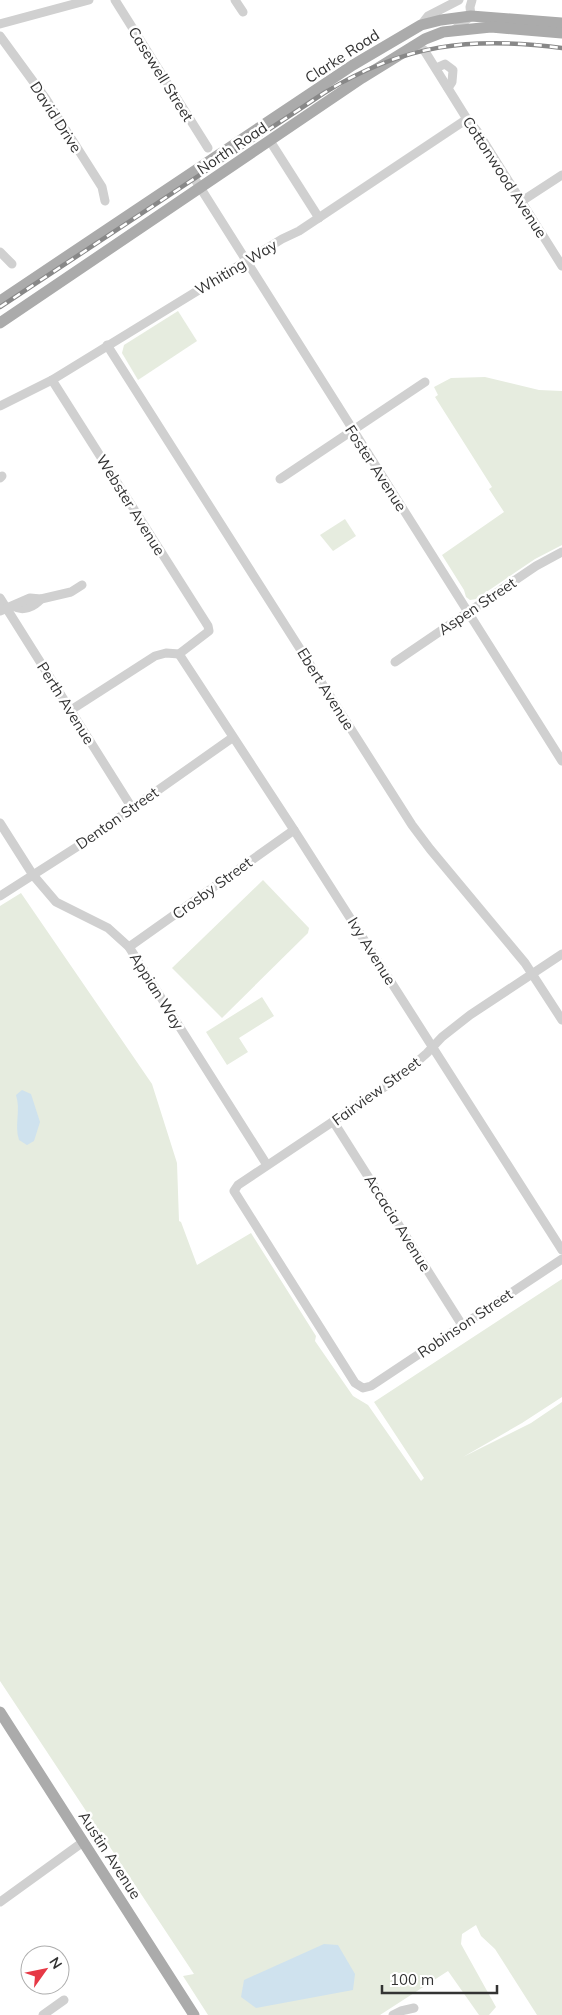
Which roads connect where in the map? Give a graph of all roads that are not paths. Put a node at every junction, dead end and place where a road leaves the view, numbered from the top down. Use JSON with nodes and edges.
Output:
{"nodes":[{"id":1,"x":89,"y":0,"type":"edge"},
{"id":2,"x":115,"y":0,"type":"edge"},
{"id":3,"x":235,"y":0,"type":"edge"},
{"id":4,"x":459,"y":0,"type":"edge"},
{"id":5,"x":472,"y":0,"type":"edge"},
{"id":6,"x":243,"y":12,"type":"dead end"},
{"id":7,"x":471,"y":16,"type":"junction"},
{"id":8,"x":562,"y":23,"type":"edge"},
{"id":9,"x":0,"y":24,"type":"edge"},
{"id":10,"x":421,"y":26,"type":"junction"},
{"id":11,"x":454,"y":30,"type":"junction"},
{"id":12,"x":562,"y":33,"type":"edge"},
{"id":13,"x":0,"y":36,"type":"edge"},
{"id":14,"x":412,"y":46,"type":"junction"},
{"id":15,"x":467,"y":119,"type":"junction"},
{"id":16,"x":270,"y":141,"type":"junction"},
{"id":17,"x":208,"y":148,"type":"dead end"},
{"id":18,"x":191,"y":173,"type":"junction"},
{"id":19,"x":562,"y":175,"type":"edge"},
{"id":20,"x":200,"y":187,"type":"junction"},
{"id":21,"x":106,"y":201,"type":"dead end"},
{"id":22,"x":522,"y":201,"type":"junction"},
{"id":23,"x":319,"y":218,"type":"junction"},
{"id":24,"x":0,"y":252,"type":"edge"},
{"id":25,"x":246,"y":260,"type":"junction"},
{"id":26,"x":12,"y":264,"type":"dead end"},
{"id":27,"x":562,"y":266,"type":"edge"},
{"id":28,"x":0,"y":301,"type":"edge"},
{"id":29,"x":0,"y":323,"type":"edge"},
{"id":30,"x":107,"y":345,"type":"junction"},
{"id":31,"x":52,"y":380,"type":"junction"},
{"id":32,"x":426,"y":382,"type":"dead end"},
{"id":33,"x":0,"y":406,"type":"edge"},
{"id":34,"x":352,"y":430,"type":"junction"},
{"id":35,"x":280,"y":479,"type":"dead end"},
{"id":36,"x":562,"y":552,"type":"edge"},
{"id":37,"x":82,"y":585,"type":"dead end"},
{"id":38,"x":0,"y":598,"type":"edge"},
{"id":39,"x":6,"y":608,"type":"edge"},
{"id":40,"x":468,"y":612,"type":"junction"},
{"id":41,"x":179,"y":654,"type":"junction"},
{"id":42,"x":395,"y":662,"type":"dead end"},
{"id":43,"x":71,"y":710,"type":"junction"},
{"id":44,"x":232,"y":738,"type":"junction"},
{"id":45,"x":562,"y":761,"type":"edge"},
{"id":46,"x":132,"y":808,"type":"junction"},
{"id":47,"x":0,"y":823,"type":"edge"},
{"id":48,"x":294,"y":830,"type":"junction"},
{"id":49,"x":33,"y":875,"type":"junction"},
{"id":50,"x":0,"y":896,"type":"edge"},
{"id":51,"x":130,"y":947,"type":"junction"},
{"id":52,"x":562,"y":954,"type":"edge"},
{"id":53,"x":532,"y":973,"type":"junction"},
{"id":54,"x":562,"y":1020,"type":"edge"},
{"id":55,"x":433,"y":1047,"type":"junction"},
{"id":56,"x":333,"y":1121,"type":"junction"},
{"id":57,"x":267,"y":1166,"type":"junction"},
{"id":58,"x":562,"y":1250,"type":"edge"},
{"id":59,"x":562,"y":1259,"type":"edge"},
{"id":60,"x":462,"y":1325,"type":"junction"},
{"id":61,"x":368,"y":1387,"type":"joint"},
{"id":62,"x":0,"y":1712,"type":"edge"},
{"id":63,"x":83,"y":1842,"type":"junction"},
{"id":64,"x":0,"y":1902,"type":"edge"},
{"id":65,"x":64,"y":2000,"type":"dead end"},
{"id":66,"x":414,"y":2008,"type":"dead end"},
{"id":67,"x":43,"y":2015,"type":"edge"},
{"id":68,"x":194,"y":2015,"type":"edge"},
{"id":69,"x":393,"y":2015,"type":"edge"}],
"edges":[{"from":1,"to":9,"type":"street"},
{"from":2,"to":17,"type":"street","name":"Casewell Street"},
{"from":3,"to":6,"type":"street"},
{"from":4,"to":10,"type":"street"},
{"from":5,"to":7,"type":"street"},
{"from":7,"to":8,"type":"main road","name":"Clarke Road"},
{"from":7,"to":10,"type":"main road","name":"Clarke Road"},
{"from":7,"to":11,"type":"street","name":"North Road"},
{"from":10,"to":18,"type":"main road","name":"Clarke Road"},
{"from":11,"to":12,"type":"main road"},
{"from":11,"to":14,"type":"main road","name":"North Road"},
{"from":13,"to":21,"type":"street","name":"David Drive"},
{"from":14,"to":15,"type":"street","name":"Cottonwood Avenue"},
{"from":14,"to":16,"type":"main road","name":"North Road"},
{"from":15,"to":22,"type":"street","name":"Cottonwood Avenue"},
{"from":15,"to":23,"type":"street","name":"Whiting Way"},
{"from":16,"to":20,"type":"main road","name":"North Road"},
{"from":16,"to":23,"type":"street"},
{"from":18,"to":20,"type":"street","name":"Foster Avenue"},
{"from":18,"to":28,"type":"main road","name":"Clarke Road"},
{"from":19,"to":22,"type":"street"},
{"from":20,"to":25,"type":"street","name":"Foster Avenue"},
{"from":20,"to":29,"type":"main road","name":"North Road"},
{"from":22,"to":27,"type":"street","name":"Cottonwood Avenue"},
{"from":23,"to":25,"type":"street","name":"Whiting Way"},
{"from":24,"to":26,"type":"street"},
{"from":25,"to":30,"type":"street","name":"Whiting Way"},
{"from":25,"to":34,"type":"street","name":"Foster Avenue"},
{"from":30,"to":31,"type":"street","name":"Whiting Way"},
{"from":30,"to":53,"type":"street","name":"Ebert Avenue"},
{"from":31,"to":33,"type":"street","name":"Whiting Way"},
{"from":31,"to":41,"type":"street","name":"Webster Avenue"},
{"from":32,"to":34,"type":"street"},
{"from":34,"to":35,"type":"street"},
{"from":34,"to":40,"type":"street","name":"Foster Avenue"},
{"from":36,"to":40,"type":"street","name":"Aspen Street"},
{"from":37,"to":39,"type":"street"},
{"from":38,"to":39,"type":"street","name":"Perth Avenue"},
{"from":39,"to":43,"type":"street","name":"Perth Avenue"},
{"from":40,"to":42,"type":"street","name":"Aspen Street"},
{"from":40,"to":45,"type":"street","name":"Foster Avenue"},
{"from":41,"to":43,"type":"street"},
{"from":41,"to":44,"type":"street","name":"Ivy Avenue"},
{"from":43,"to":46,"type":"street","name":"Perth Avenue"},
{"from":44,"to":46,"type":"street","name":"Denton Street"},
{"from":44,"to":48,"type":"street","name":"Ivy Avenue"},
{"from":46,"to":49,"type":"street","name":"Denton Street"},
{"from":47,"to":49,"type":"street","name":"Appian Way"},
{"from":48,"to":51,"type":"street","name":"Crosby Street"},
{"from":48,"to":55,"type":"street","name":"Ivy Avenue"},
{"from":49,"to":50,"type":"street","name":"Denton Street"},
{"from":49,"to":51,"type":"street","name":"Appian Way"},
{"from":51,"to":57,"type":"street","name":"Appian Way"},
{"from":52,"to":53,"type":"street","name":"Fairview Street"},
{"from":53,"to":54,"type":"street","name":"Ebert Avenue"},
{"from":53,"to":55,"type":"street","name":"Fairview Street"},
{"from":55,"to":56,"type":"street","name":"Fairview Street"},
{"from":55,"to":58,"type":"street","name":"Ivy Avenue"},
{"from":56,"to":57,"type":"street","name":"Fairview Street"},
{"from":56,"to":60,"type":"street","name":"Accacia Avenue"},
{"from":57,"to":61,"type":"street","name":"Fairview Street"},
{"from":59,"to":60,"type":"street","name":"Robinson Street"},
{"from":60,"to":61,"type":"street","name":"Robinson Street"},
{"from":62,"to":63,"type":"main road","name":"Austin Avenue"},
{"from":63,"to":64,"type":"street"},
{"from":63,"to":68,"type":"main road","name":"Austin Avenue"},
{"from":65,"to":67,"type":"street"},
{"from":66,"to":69,"type":"street"}]}
